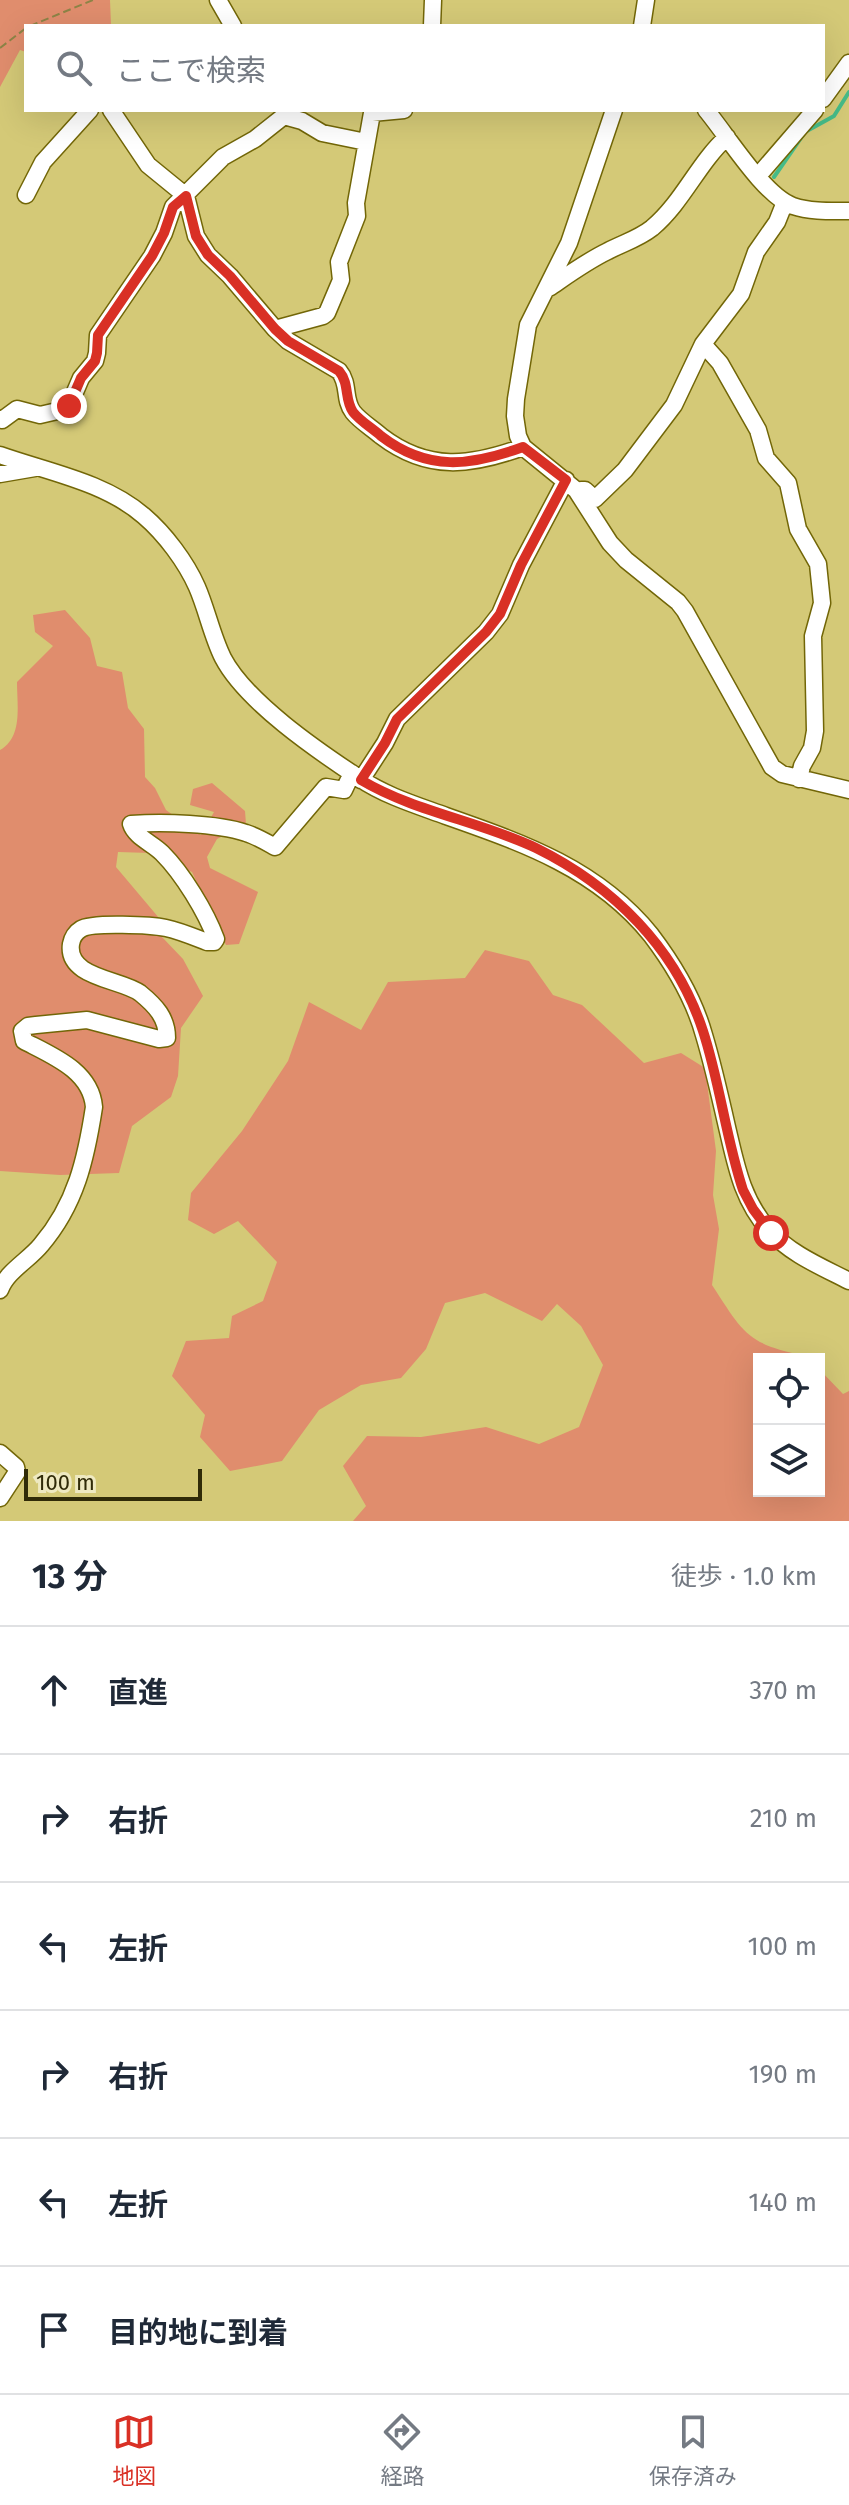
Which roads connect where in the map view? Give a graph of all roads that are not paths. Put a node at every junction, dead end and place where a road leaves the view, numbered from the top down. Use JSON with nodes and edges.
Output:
{"nodes":[{"id":1,"x":218,"y":0,"type":"edge"},
{"id":2,"x":433,"y":0,"type":"edge"},
{"id":3,"x":646,"y":0,"type":"edge"},
{"id":4,"x":232,"y":24,"type":"edge"},
{"id":5,"x":432,"y":24,"type":"edge"},
{"id":6,"x":644,"y":24,"type":"edge"},
{"id":7,"x":849,"y":63,"type":"edge"},
{"id":8,"x":825,"y":96,"type":"edge"},
{"id":9,"x":88,"y":112,"type":"edge"},
{"id":10,"x":112,"y":112,"type":"edge"},
{"id":11,"x":383,"y":112,"type":"edge"},
{"id":12,"x":611,"y":112,"type":"edge"},
{"id":13,"x":708,"y":112,"type":"edge"},
{"id":14,"x":813,"y":112,"type":"edge"},
{"id":15,"x":280,"y":113,"type":"edge"},
{"id":16,"x":727,"y":137,"type":"junction"},
{"id":17,"x":366,"y":142,"type":"junction"},
{"id":18,"x":758,"y":176,"type":"junction"},
{"id":19,"x":26,"y":195,"type":"dead end"},
{"id":20,"x":186,"y":196,"type":"junction"},
{"id":21,"x":785,"y":202,"type":"junction"},
{"id":22,"x":849,"y":211,"type":"edge"},
{"id":23,"x":545,"y":291,"type":"junction"},
{"id":24,"x":275,"y":329,"type":"junction"},
{"id":25,"x":703,"y":344,"type":"junction"},
{"id":26,"x":0,"y":419,"type":"edge"},
{"id":27,"x":523,"y":447,"type":"junction"},
{"id":28,"x":0,"y":455,"type":"edge"},
{"id":29,"x":37,"y":468,"type":"junction"},
{"id":30,"x":0,"y":474,"type":"edge"},
{"id":31,"x":571,"y":485,"type":"junction"},
{"id":32,"x":356,"y":776,"type":"junction"},
{"id":33,"x":799,"y":779,"type":"junction"},
{"id":34,"x":849,"y":790,"type":"edge"},
{"id":35,"x":849,"y":1281,"type":"edge"},
{"id":36,"x":0,"y":1290,"type":"edge"},
{"id":37,"x":0,"y":1453,"type":"edge"},
{"id":38,"x":0,"y":1498,"type":"edge"}],
"edges":[{"from":1,"to":4,"type":"street"},
{"from":2,"to":5,"type":"street"},
{"from":3,"to":6,"type":"street"},
{"from":7,"to":8,"type":"street"},
{"from":9,"to":19,"type":"street"},
{"from":10,"to":20,"type":"street"},
{"from":11,"to":17,"type":"street"},
{"from":12,"to":23,"type":"street"},
{"from":13,"to":16,"type":"street"},
{"from":14,"to":18,"type":"street"},
{"from":15,"to":17,"type":"street"},
{"from":15,"to":20,"type":"street"},
{"from":16,"to":18,"type":"street"},
{"from":16,"to":23,"type":"street"},
{"from":17,"to":24,"type":"street"},
{"from":18,"to":21,"type":"street"},
{"from":20,"to":24,"type":"street"},
{"from":20,"to":26,"type":"street"},
{"from":21,"to":22,"type":"street"},
{"from":21,"to":25,"type":"street"},
{"from":23,"to":27,"type":"street"},
{"from":24,"to":27,"type":"street"},
{"from":25,"to":31,"type":"street"},
{"from":25,"to":33,"type":"street"},
{"from":27,"to":31,"type":"street"},
{"from":28,"to":29,"type":"street"},
{"from":29,"to":30,"type":"street"},
{"from":29,"to":32,"type":"street"},
{"from":31,"to":32,"type":"street"},
{"from":31,"to":33,"type":"street"},
{"from":32,"to":35,"type":"street"},
{"from":32,"to":36,"type":"street"},
{"from":33,"to":34,"type":"street"},
{"from":37,"to":38,"type":"street"}]}
